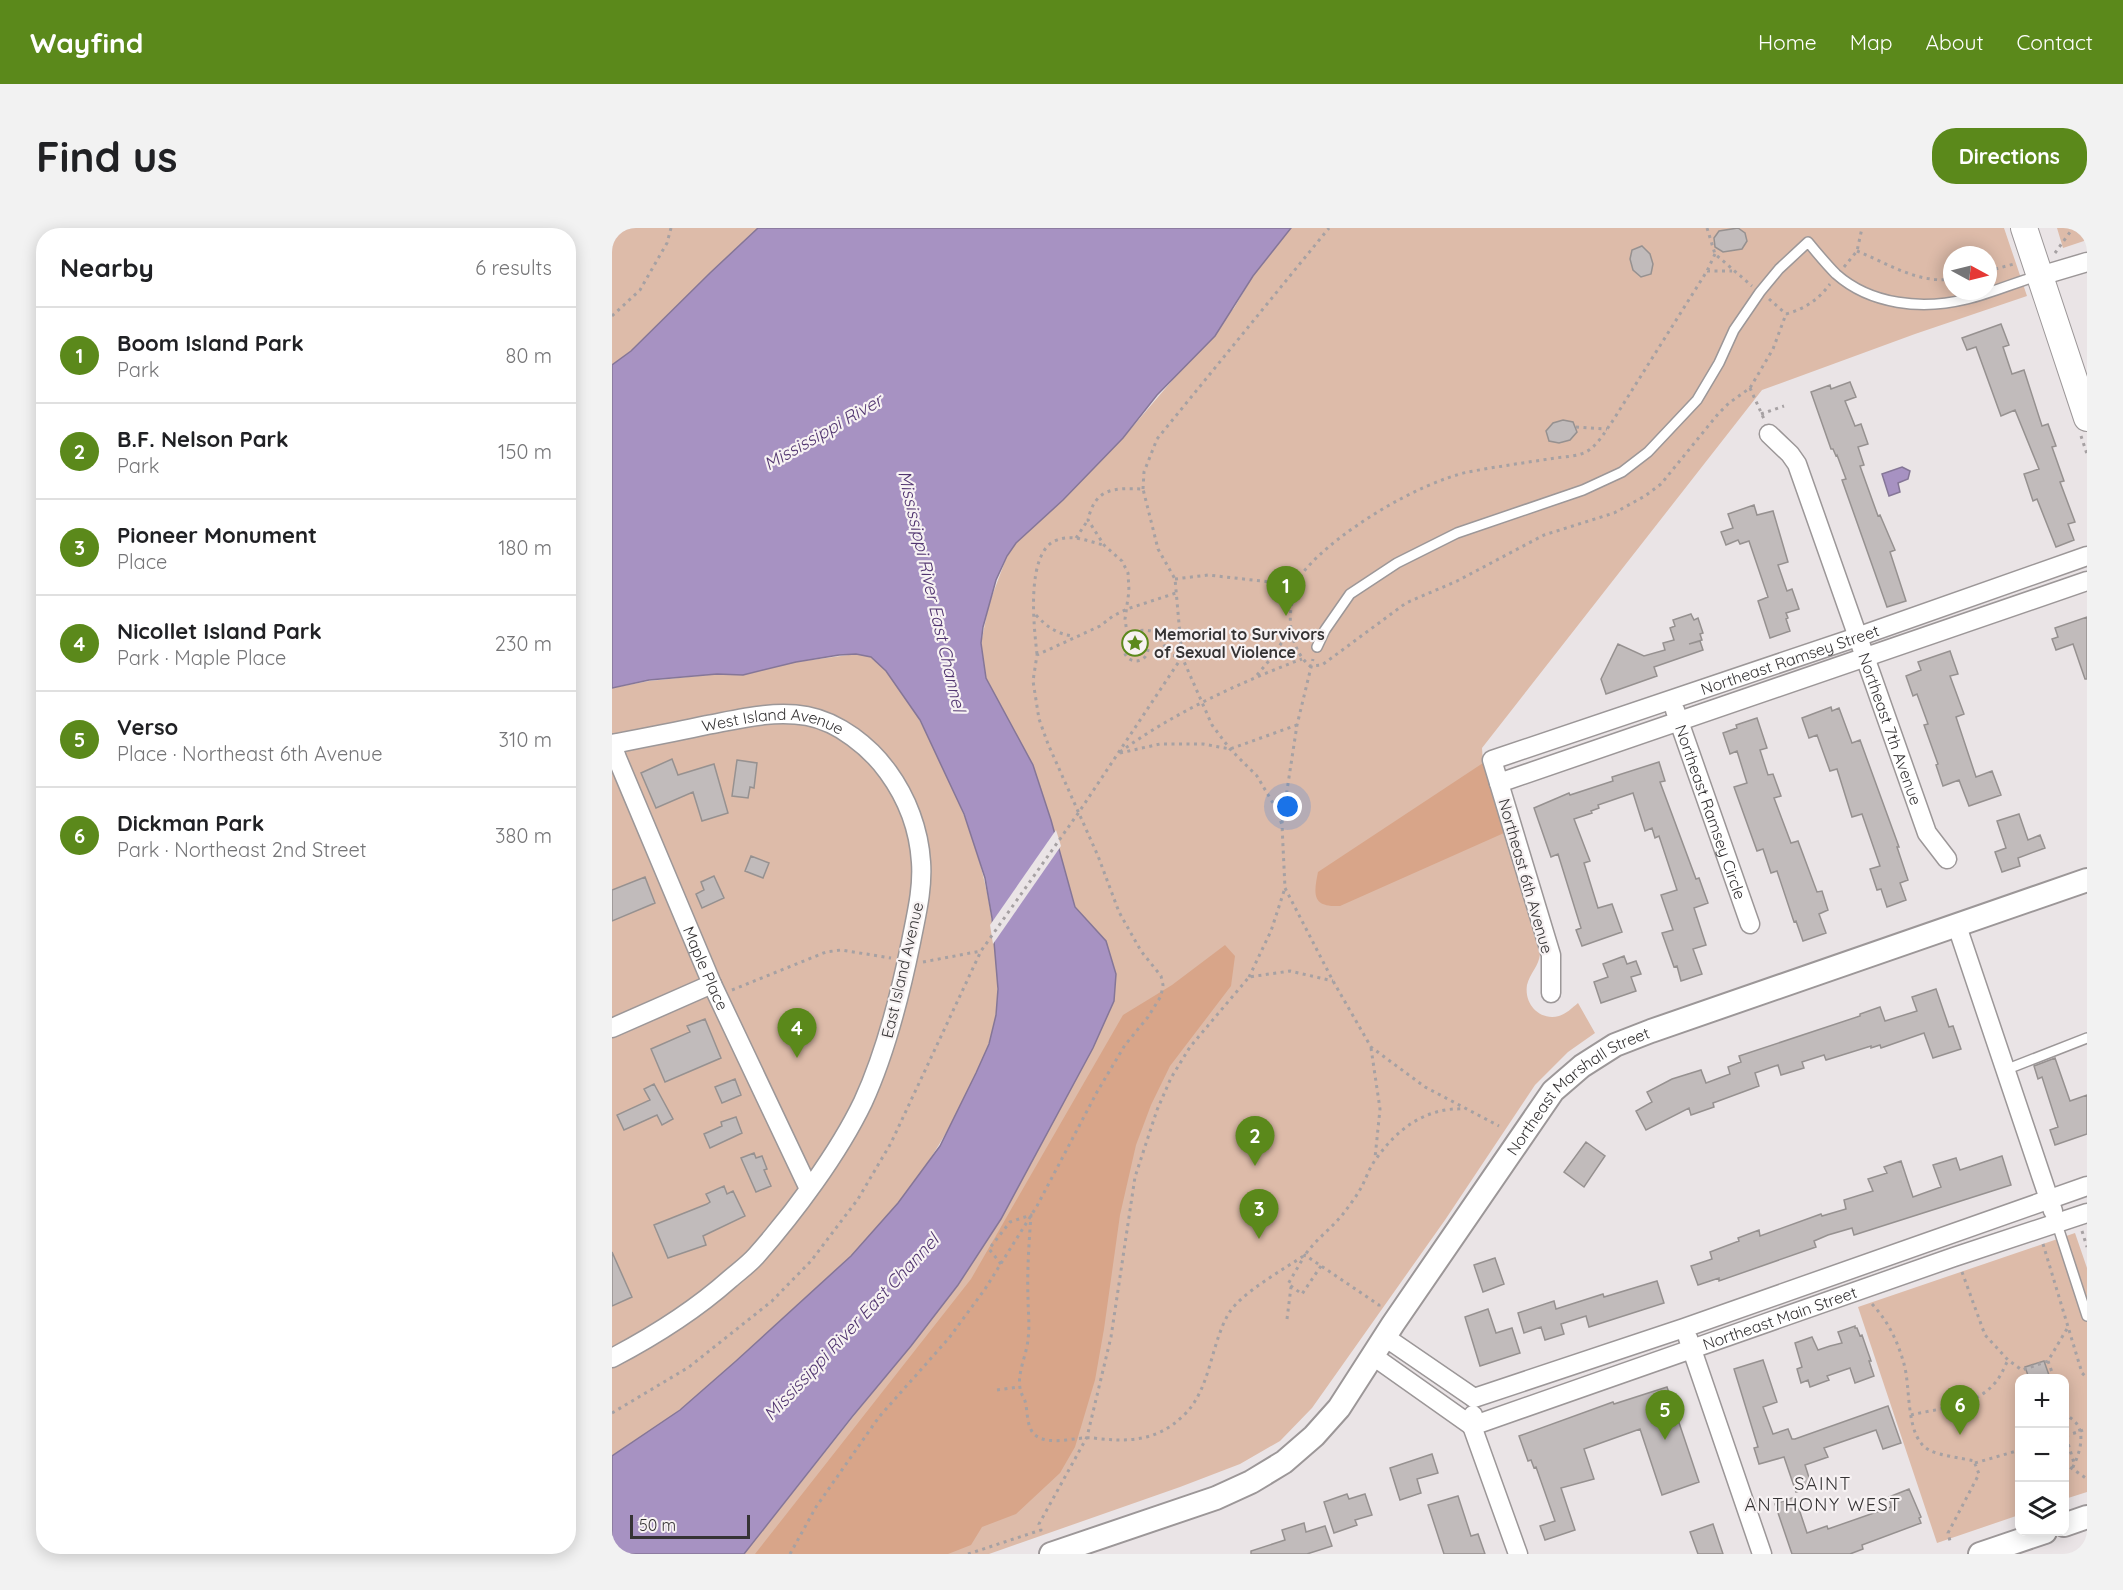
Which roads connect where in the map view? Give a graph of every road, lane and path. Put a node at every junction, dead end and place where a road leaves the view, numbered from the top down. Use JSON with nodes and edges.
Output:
{"nodes":[{"id":1,"x":671,"y":228,"type":"edge"},
{"id":2,"x":1329,"y":228,"type":"edge"},
{"id":3,"x":1707,"y":228,"type":"edge"},
{"id":4,"x":1862,"y":228,"type":"edge"},
{"id":5,"x":2024,"y":228,"type":"edge"},
{"id":6,"x":2073,"y":228,"type":"edge"},
{"id":7,"x":1857,"y":251,"type":"junction"},
{"id":8,"x":2056,"y":253,"type":"dead end"},
{"id":9,"x":1715,"y":254,"type":"junction"},
{"id":10,"x":2087,"y":262,"type":"edge"},
{"id":11,"x":1844,"y":267,"type":"dead end"},
{"id":12,"x":1707,"y":271,"type":"junction"},
{"id":13,"x":1733,"y":271,"type":"junction"},
{"id":14,"x":2040,"y":276,"type":"junction"},
{"id":15,"x":1943,"y":279,"type":"edge"},
{"id":16,"x":1832,"y":281,"type":"dead end"},
{"id":17,"x":1760,"y":292,"type":"junction"},
{"id":18,"x":1786,"y":314,"type":"junction"},
{"id":19,"x":612,"y":316,"type":"edge"},
{"id":20,"x":1750,"y":388,"type":"junction"},
{"id":21,"x":1784,"y":406,"type":"dead end"},
{"id":22,"x":1761,"y":414,"type":"junction"},
{"id":23,"x":2087,"y":416,"type":"edge"},
{"id":24,"x":1576,"y":427,"type":"dead end"},
{"id":25,"x":1607,"y":429,"type":"junction"},
{"id":26,"x":1769,"y":434,"type":"joint"},
{"id":27,"x":1143,"y":489,"type":"junction"},
{"id":28,"x":1088,"y":520,"type":"junction"},
{"id":29,"x":1076,"y":537,"type":"junction"},
{"id":30,"x":1104,"y":545,"type":"junction"},
{"id":31,"x":2087,"y":556,"type":"edge"},
{"id":32,"x":1175,"y":579,"type":"junction"},
{"id":33,"x":2087,"y":581,"type":"edge"},
{"id":34,"x":1297,"y":585,"type":"junction"},
{"id":35,"x":1176,"y":593,"type":"junction"},
{"id":36,"x":1127,"y":609,"type":"junction"},
{"id":37,"x":1035,"y":614,"type":"junction"},
{"id":38,"x":1291,"y":628,"type":"junction"},
{"id":39,"x":1127,"y":633,"type":"junction"},
{"id":40,"x":1075,"y":637,"type":"junction"},
{"id":41,"x":1857,"y":637,"type":"junction"},
{"id":42,"x":1130,"y":639,"type":"junction"},
{"id":43,"x":1317,"y":646,"type":"joint"},
{"id":44,"x":1037,"y":655,"type":"junction"},
{"id":45,"x":1182,"y":657,"type":"junction"},
{"id":46,"x":1865,"y":658,"type":"junction"},
{"id":47,"x":1302,"y":659,"type":"junction"},
{"id":48,"x":1310,"y":666,"type":"junction"},
{"id":49,"x":1255,"y":677,"type":"junction"},
{"id":50,"x":1671,"y":700,"type":"junction"},
{"id":51,"x":1203,"y":703,"type":"junction"},
{"id":52,"x":1680,"y":722,"type":"junction"},
{"id":53,"x":1298,"y":725,"type":"junction"},
{"id":54,"x":612,"y":744,"type":"edge"},
{"id":55,"x":1230,"y":749,"type":"junction"},
{"id":56,"x":1118,"y":753,"type":"junction"},
{"id":57,"x":1492,"y":760,"type":"joint"},
{"id":58,"x":1499,"y":783,"type":"junction"},
{"id":59,"x":903,"y":795,"type":"joint"},
{"id":60,"x":1079,"y":812,"type":"junction"},
{"id":61,"x":1282,"y":825,"type":"junction"},
{"id":62,"x":1947,"y":859,"type":"dead end"},
{"id":63,"x":2087,"y":880,"type":"edge"},
{"id":64,"x":1286,"y":888,"type":"junction"},
{"id":65,"x":1750,"y":924,"type":"dead end"},
{"id":66,"x":1957,"y":926,"type":"junction"},
{"id":67,"x":981,"y":951,"type":"junction"},
{"id":68,"x":891,"y":958,"type":"dead end"},
{"id":69,"x":918,"y":963,"type":"dead end"},
{"id":70,"x":1249,"y":977,"type":"junction"},
{"id":71,"x":1333,"y":981,"type":"junction"},
{"id":72,"x":712,"y":984,"type":"junction"},
{"id":73,"x":730,"y":991,"type":"dead end"},
{"id":74,"x":1551,"y":993,"type":"dead end"},
{"id":75,"x":612,"y":1028,"type":"edge"},
{"id":76,"x":2087,"y":1038,"type":"edge"},
{"id":77,"x":1371,"y":1047,"type":"junction"},
{"id":78,"x":2006,"y":1070,"type":"junction"},
{"id":79,"x":1468,"y":1110,"type":"junction"},
{"id":80,"x":1499,"y":1126,"type":"dead end"},
{"id":81,"x":1375,"y":1160,"type":"junction"},
{"id":82,"x":2087,"y":1186,"type":"edge"},
{"id":83,"x":809,"y":1189,"type":"junction"},
{"id":84,"x":2050,"y":1199,"type":"junction"},
{"id":85,"x":1031,"y":1215,"type":"junction"},
{"id":86,"x":2084,"y":1220,"type":"edge"},
{"id":87,"x":2057,"y":1224,"type":"junction"},
{"id":88,"x":2042,"y":1240,"type":"dead end"},
{"id":89,"x":2087,"y":1247,"type":"edge"},
{"id":90,"x":1305,"y":1255,"type":"junction"},
{"id":91,"x":1001,"y":1264,"type":"junction"},
{"id":92,"x":1321,"y":1266,"type":"junction"},
{"id":93,"x":1961,"y":1268,"type":"dead end"},
{"id":94,"x":1292,"y":1287,"type":"junction"},
{"id":95,"x":1869,"y":1300,"type":"dead end"},
{"id":96,"x":1380,"y":1314,"type":"dead end"},
{"id":97,"x":2087,"y":1317,"type":"edge"},
{"id":98,"x":1287,"y":1319,"type":"dead end"},
{"id":99,"x":2068,"y":1327,"type":"junction"},
{"id":100,"x":1684,"y":1328,"type":"junction"},
{"id":101,"x":1385,"y":1337,"type":"junction"},
{"id":102,"x":1691,"y":1349,"type":"junction"},
{"id":103,"x":1372,"y":1356,"type":"junction"},
{"id":104,"x":612,"y":1358,"type":"edge"},
{"id":105,"x":2008,"y":1360,"type":"junction"},
{"id":106,"x":2048,"y":1361,"type":"junction"},
{"id":107,"x":2053,"y":1374,"type":"edge"},
{"id":108,"x":2087,"y":1378,"type":"edge"},
{"id":109,"x":1019,"y":1387,"type":"junction"},
{"id":110,"x":998,"y":1390,"type":"dead end"},
{"id":111,"x":1474,"y":1398,"type":"junction"},
{"id":112,"x":612,"y":1413,"type":"edge"},
{"id":113,"x":1911,"y":1415,"type":"junction"},
{"id":114,"x":2069,"y":1416,"type":"edge"},
{"id":115,"x":1472,"y":1426,"type":"junction"},
{"id":116,"x":2087,"y":1429,"type":"edge"},
{"id":117,"x":2087,"y":1434,"type":"edge"},
{"id":118,"x":2069,"y":1435,"type":"edge"},
{"id":119,"x":1087,"y":1437,"type":"junction"},
{"id":120,"x":2086,"y":1441,"type":"edge"},
{"id":121,"x":2069,"y":1447,"type":"edge"},
{"id":122,"x":2015,"y":1451,"type":"edge"},
{"id":123,"x":1975,"y":1463,"type":"junction"},
{"id":124,"x":2075,"y":1463,"type":"junction"},
{"id":125,"x":2069,"y":1466,"type":"edge"},
{"id":126,"x":2072,"y":1468,"type":"junction"},
{"id":127,"x":2087,"y":1479,"type":"edge"},
{"id":128,"x":2087,"y":1517,"type":"edge"},
{"id":129,"x":2069,"y":1523,"type":"edge"},
{"id":130,"x":2033,"y":1536,"type":"edge"},
{"id":131,"x":1950,"y":1541,"type":"dead end"},
{"id":132,"x":1055,"y":1553,"type":"edge"},
{"id":133,"x":790,"y":1554,"type":"edge"},
{"id":134,"x":968,"y":1554,"type":"edge"},
{"id":135,"x":1518,"y":1554,"type":"edge"},
{"id":136,"x":1762,"y":1554,"type":"edge"},
{"id":137,"x":1980,"y":1554,"type":"edge"}],
"edges":[{"from":1,"to":19,"type":"path"},
{"from":2,"to":27,"type":"path"},
{"from":3,"to":9,"type":"path"},
{"from":4,"to":7,"type":"path"},
{"from":5,"to":14,"type":"main road"},
{"from":6,"to":8,"type":"path"},
{"from":7,"to":11,"type":"path"},
{"from":7,"to":15,"type":"path"},
{"from":9,"to":12,"type":"path"},
{"from":9,"to":13,"type":"path"},
{"from":10,"to":14,"type":"street"},
{"from":12,"to":13,"type":"path"},
{"from":12,"to":25,"type":"path"},
{"from":13,"to":17,"type":"path"},
{"from":14,"to":17,"type":"lane"},
{"from":14,"to":23,"type":"main road"},
{"from":16,"to":18,"type":"path"},
{"from":17,"to":18,"type":"path"},
{"from":17,"to":43,"type":"lane"},
{"from":18,"to":20,"type":"path"},
{"from":20,"to":22,"type":"path"},
{"from":20,"to":48,"type":"path"},
{"from":21,"to":22,"type":"path"},
{"from":22,"to":26,"type":"path"},
{"from":24,"to":25,"type":"path"},
{"from":25,"to":34,"type":"path"},
{"from":26,"to":41,"type":"street","name":"Northeast 7th Avenue"},
{"from":27,"to":28,"type":"path"},
{"from":27,"to":32,"type":"path"},
{"from":28,"to":29,"type":"path"},
{"from":28,"to":30,"type":"path"},
{"from":29,"to":30,"type":"path"},
{"from":29,"to":37,"type":"path"},
{"from":30,"to":36,"type":"path"},
{"from":31,"to":41,"type":"street","name":"Northeast Ramsey Street"},
{"from":32,"to":34,"type":"path"},
{"from":32,"to":35,"type":"path"},
{"from":33,"to":46,"type":"street","name":"Northeast Ramsey Street"},
{"from":34,"to":38,"type":"path"},
{"from":35,"to":36,"type":"path"},
{"from":35,"to":45,"type":"path"},
{"from":36,"to":39,"type":"path"},
{"from":36,"to":40,"type":"path"},
{"from":37,"to":40,"type":"path"},
{"from":37,"to":44,"type":"path"},
{"from":38,"to":47,"type":"path"},
{"from":38,"to":49,"type":"path"},
{"from":39,"to":42,"type":"path"},
{"from":39,"to":45,"type":"path"},
{"from":40,"to":44,"type":"path"},
{"from":41,"to":46,"type":"street","name":"Northeast 7th Avenue"},
{"from":41,"to":50,"type":"street","name":"Northeast Ramsey Street"},
{"from":42,"to":42,"type":"path"},
{"from":43,"to":48,"type":"path"},
{"from":44,"to":60,"type":"path"},
{"from":45,"to":51,"type":"path"},
{"from":45,"to":56,"type":"path"},
{"from":46,"to":52,"type":"street","name":"Northeast Ramsey Street"},
{"from":46,"to":62,"type":"street","name":"Northeast 7th Avenue"},
{"from":47,"to":48,"type":"path"},
{"from":47,"to":49,"type":"path"},
{"from":48,"to":53,"type":"path"},
{"from":49,"to":51,"type":"path"},
{"from":50,"to":52,"type":"street","name":"Northeast Ramsey Circle"},
{"from":50,"to":57,"type":"street","name":"Northeast Ramsey Street"},
{"from":51,"to":55,"type":"path"},
{"from":51,"to":56,"type":"path"},
{"from":52,"to":58,"type":"street","name":"Northeast Ramsey Street"},
{"from":52,"to":65,"type":"street","name":"Northeast Ramsey Circle"},
{"from":53,"to":55,"type":"path"},
{"from":53,"to":61,"type":"path"},
{"from":54,"to":59,"type":"street","name":"West Island Avenue"},
{"from":54,"to":72,"type":"street","name":"Maple Place"},
{"from":55,"to":56,"type":"path"},
{"from":55,"to":61,"type":"path"},
{"from":56,"to":60,"type":"path"},
{"from":57,"to":58,"type":"street","name":"Northeast 6th Avenue"},
{"from":58,"to":74,"type":"street","name":"Northeast 6th Avenue"},
{"from":59,"to":83,"type":"street","name":"East Island Avenue"},
{"from":60,"to":67,"type":"path"},
{"from":60,"to":85,"type":"path"},
{"from":61,"to":64,"type":"path"},
{"from":63,"to":66,"type":"street","name":"Northeast Marshall Street"},
{"from":64,"to":70,"type":"path"},
{"from":64,"to":71,"type":"path"},
{"from":66,"to":78,"type":"street"},
{"from":66,"to":101,"type":"street","name":"Northeast Marshall Street"},
{"from":67,"to":69,"type":"path"},
{"from":67,"to":112,"type":"path"},
{"from":68,"to":73,"type":"path"},
{"from":70,"to":71,"type":"path"},
{"from":70,"to":119,"type":"path"},
{"from":71,"to":77,"type":"path"},
{"from":72,"to":75,"type":"street"},
{"from":72,"to":83,"type":"street","name":"Maple Place"},
{"from":76,"to":78,"type":"lane"},
{"from":77,"to":79,"type":"path"},
{"from":77,"to":81,"type":"path"},
{"from":78,"to":84,"type":"street"},
{"from":79,"to":80,"type":"path"},
{"from":79,"to":81,"type":"path"},
{"from":81,"to":90,"type":"path"},
{"from":82,"to":84,"type":"street","name":"Northeast Main Street"},
{"from":83,"to":104,"type":"street","name":"East Island Avenue"},
{"from":84,"to":87,"type":"street"},
{"from":84,"to":100,"type":"street","name":"Northeast Main Street"},
{"from":85,"to":91,"type":"path"},
{"from":85,"to":91,"type":"path"},
{"from":85,"to":109,"type":"path"},
{"from":86,"to":87,"type":"street","name":"Northeast Main Street"},
{"from":86,"to":89,"type":"path"},
{"from":87,"to":97,"type":"lane"},
{"from":87,"to":102,"type":"street","name":"Northeast Main Street"},
{"from":88,"to":99,"type":"path"},
{"from":90,"to":92,"type":"path"},
{"from":90,"to":94,"type":"path"},
{"from":90,"to":119,"type":"path"},
{"from":91,"to":133,"type":"path"},
{"from":92,"to":94,"type":"path"},
{"from":92,"to":96,"type":"path"},
{"from":93,"to":105,"type":"path"},
{"from":94,"to":98,"type":"path"},
{"from":95,"to":113,"type":"path"},
{"from":99,"to":106,"type":"path"},
{"from":99,"to":108,"type":"path"},
{"from":100,"to":102,"type":"street"},
{"from":100,"to":111,"type":"street","name":"Northeast Main Street"},
{"from":101,"to":103,"type":"street","name":"Northeast Marshall Street"},
{"from":101,"to":111,"type":"street"},
{"from":102,"to":115,"type":"street","name":"Northeast Main Street"},
{"from":102,"to":136,"type":"street"},
{"from":103,"to":115,"type":"street"},
{"from":103,"to":132,"type":"street","name":"Northeast Marshall Street"},
{"from":105,"to":106,"type":"path"},
{"from":105,"to":113,"type":"path"},
{"from":106,"to":107,"type":"path"},
{"from":109,"to":110,"type":"path"},
{"from":109,"to":119,"type":"path"},
{"from":111,"to":115,"type":"street"},
{"from":113,"to":123,"type":"path"},
{"from":114,"to":116,"type":"path"},
{"from":115,"to":135,"type":"street"},
{"from":116,"to":117,"type":"path"},
{"from":116,"to":118,"type":"path"},
{"from":119,"to":134,"type":"path"},
{"from":120,"to":124,"type":"path"},
{"from":121,"to":124,"type":"path"},
{"from":122,"to":123,"type":"path"},
{"from":123,"to":131,"type":"path"},
{"from":124,"to":126,"type":"path"},
{"from":125,"to":126,"type":"path"},
{"from":126,"to":127,"type":"path"},
{"from":128,"to":129,"type":"street"},
{"from":130,"to":137,"type":"street"}]}
